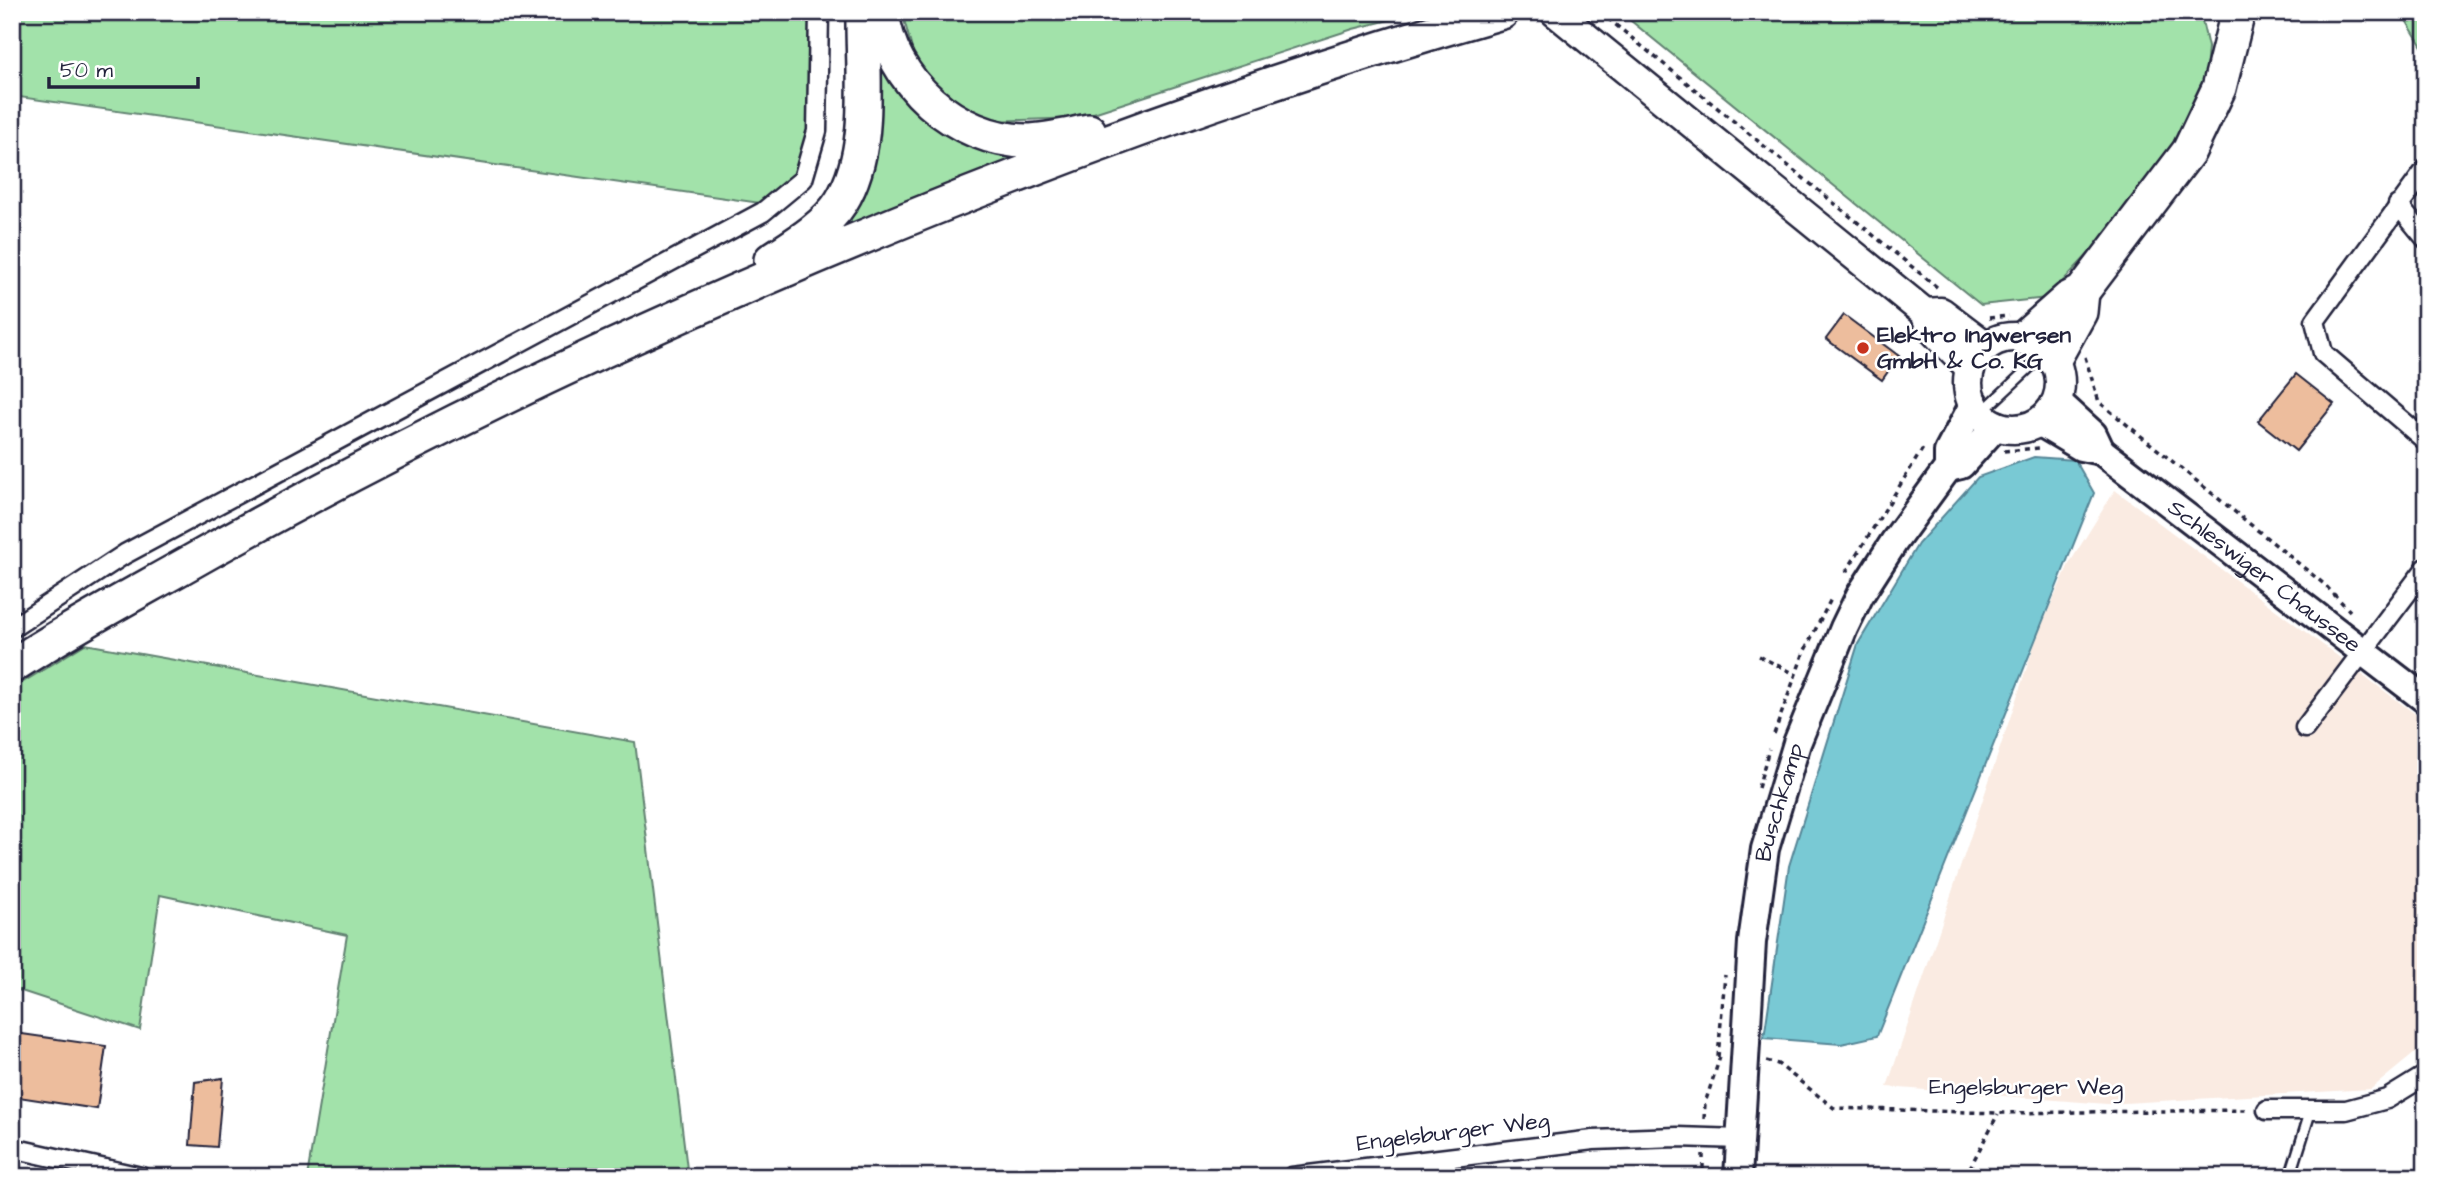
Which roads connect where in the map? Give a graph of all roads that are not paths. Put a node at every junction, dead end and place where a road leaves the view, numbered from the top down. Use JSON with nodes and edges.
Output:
{"nodes":[{"id":1,"x":819,"y":12,"type":"edge"},
{"id":2,"x":863,"y":12,"type":"edge"},
{"id":3,"x":882,"y":12,"type":"edge"},
{"id":4,"x":1502,"y":12,"type":"edge"},
{"id":5,"x":1555,"y":12,"type":"edge"},
{"id":6,"x":2230,"y":22,"type":"edge"},
{"id":7,"x":1188,"y":111,"type":"junction"},
{"id":8,"x":2426,"y":169,"type":"edge"},
{"id":9,"x":2398,"y":205,"type":"junction"},
{"id":10,"x":2426,"y":239,"type":"edge"},
{"id":11,"x":692,"y":310,"type":"junction"},
{"id":12,"x":2042,"y":349,"type":"junction"},
{"id":13,"x":1978,"y":357,"type":"junction"},
{"id":14,"x":2048,"y":411,"type":"junction"},
{"id":15,"x":1984,"y":414,"type":"junction"},
{"id":16,"x":2426,"y":441,"type":"edge"},
{"id":17,"x":2426,"y":568,"type":"edge"},
{"id":18,"x":12,"y":628,"type":"edge"},
{"id":19,"x":2362,"y":651,"type":"junction"},
{"id":20,"x":12,"y":666,"type":"edge"},
{"id":21,"x":2426,"y":700,"type":"edge"},
{"id":22,"x":2305,"y":728,"type":"dead end"},
{"id":23,"x":2426,"y":1074,"type":"edge"},
{"id":24,"x":2267,"y":1110,"type":"road end"},
{"id":25,"x":2311,"y":1110,"type":"junction"},
{"id":26,"x":1741,"y":1139,"type":"junction"},
{"id":27,"x":12,"y":1148,"type":"edge"},
{"id":28,"x":141,"y":1177,"type":"edge"},
{"id":29,"x":1292,"y":1177,"type":"edge"},
{"id":30,"x":1738,"y":1177,"type":"edge"},
{"id":31,"x":2290,"y":1177,"type":"edge"}],
"edges":[{"from":1,"to":18,"type":"street"},
{"from":2,"to":11,"type":"highway"},
{"from":3,"to":7,"type":"highway"},
{"from":4,"to":7,"type":"highway"},
{"from":5,"to":13,"type":"main road"},
{"from":6,"to":12,"type":"highway"},
{"from":7,"to":11,"type":"highway"},
{"from":8,"to":9,"type":"street"},
{"from":9,"to":10,"type":"street"},
{"from":9,"to":16,"type":"street"},
{"from":11,"to":20,"type":"highway"},
{"from":12,"to":13,"type":"main road"},
{"from":12,"to":14,"type":"main road"},
{"from":12,"to":15,"type":"lane"},
{"from":13,"to":15,"type":"main road"},
{"from":14,"to":15,"type":"main road"},
{"from":14,"to":19,"type":"street","name":"Schleswiger Chaussee"},
{"from":15,"to":26,"type":"street","name":"Buschkamp"},
{"from":17,"to":19,"type":"street"},
{"from":19,"to":21,"type":"street","name":"Schleswiger Chaussee"},
{"from":19,"to":22,"type":"street"},
{"from":23,"to":25,"type":"street"},
{"from":24,"to":25,"type":"street"},
{"from":25,"to":31,"type":"lane"},
{"from":26,"to":29,"type":"street","name":"Engelsburger Weg"},
{"from":26,"to":30,"type":"street","name":"Buschkamp"},
{"from":27,"to":28,"type":"street"}]}
